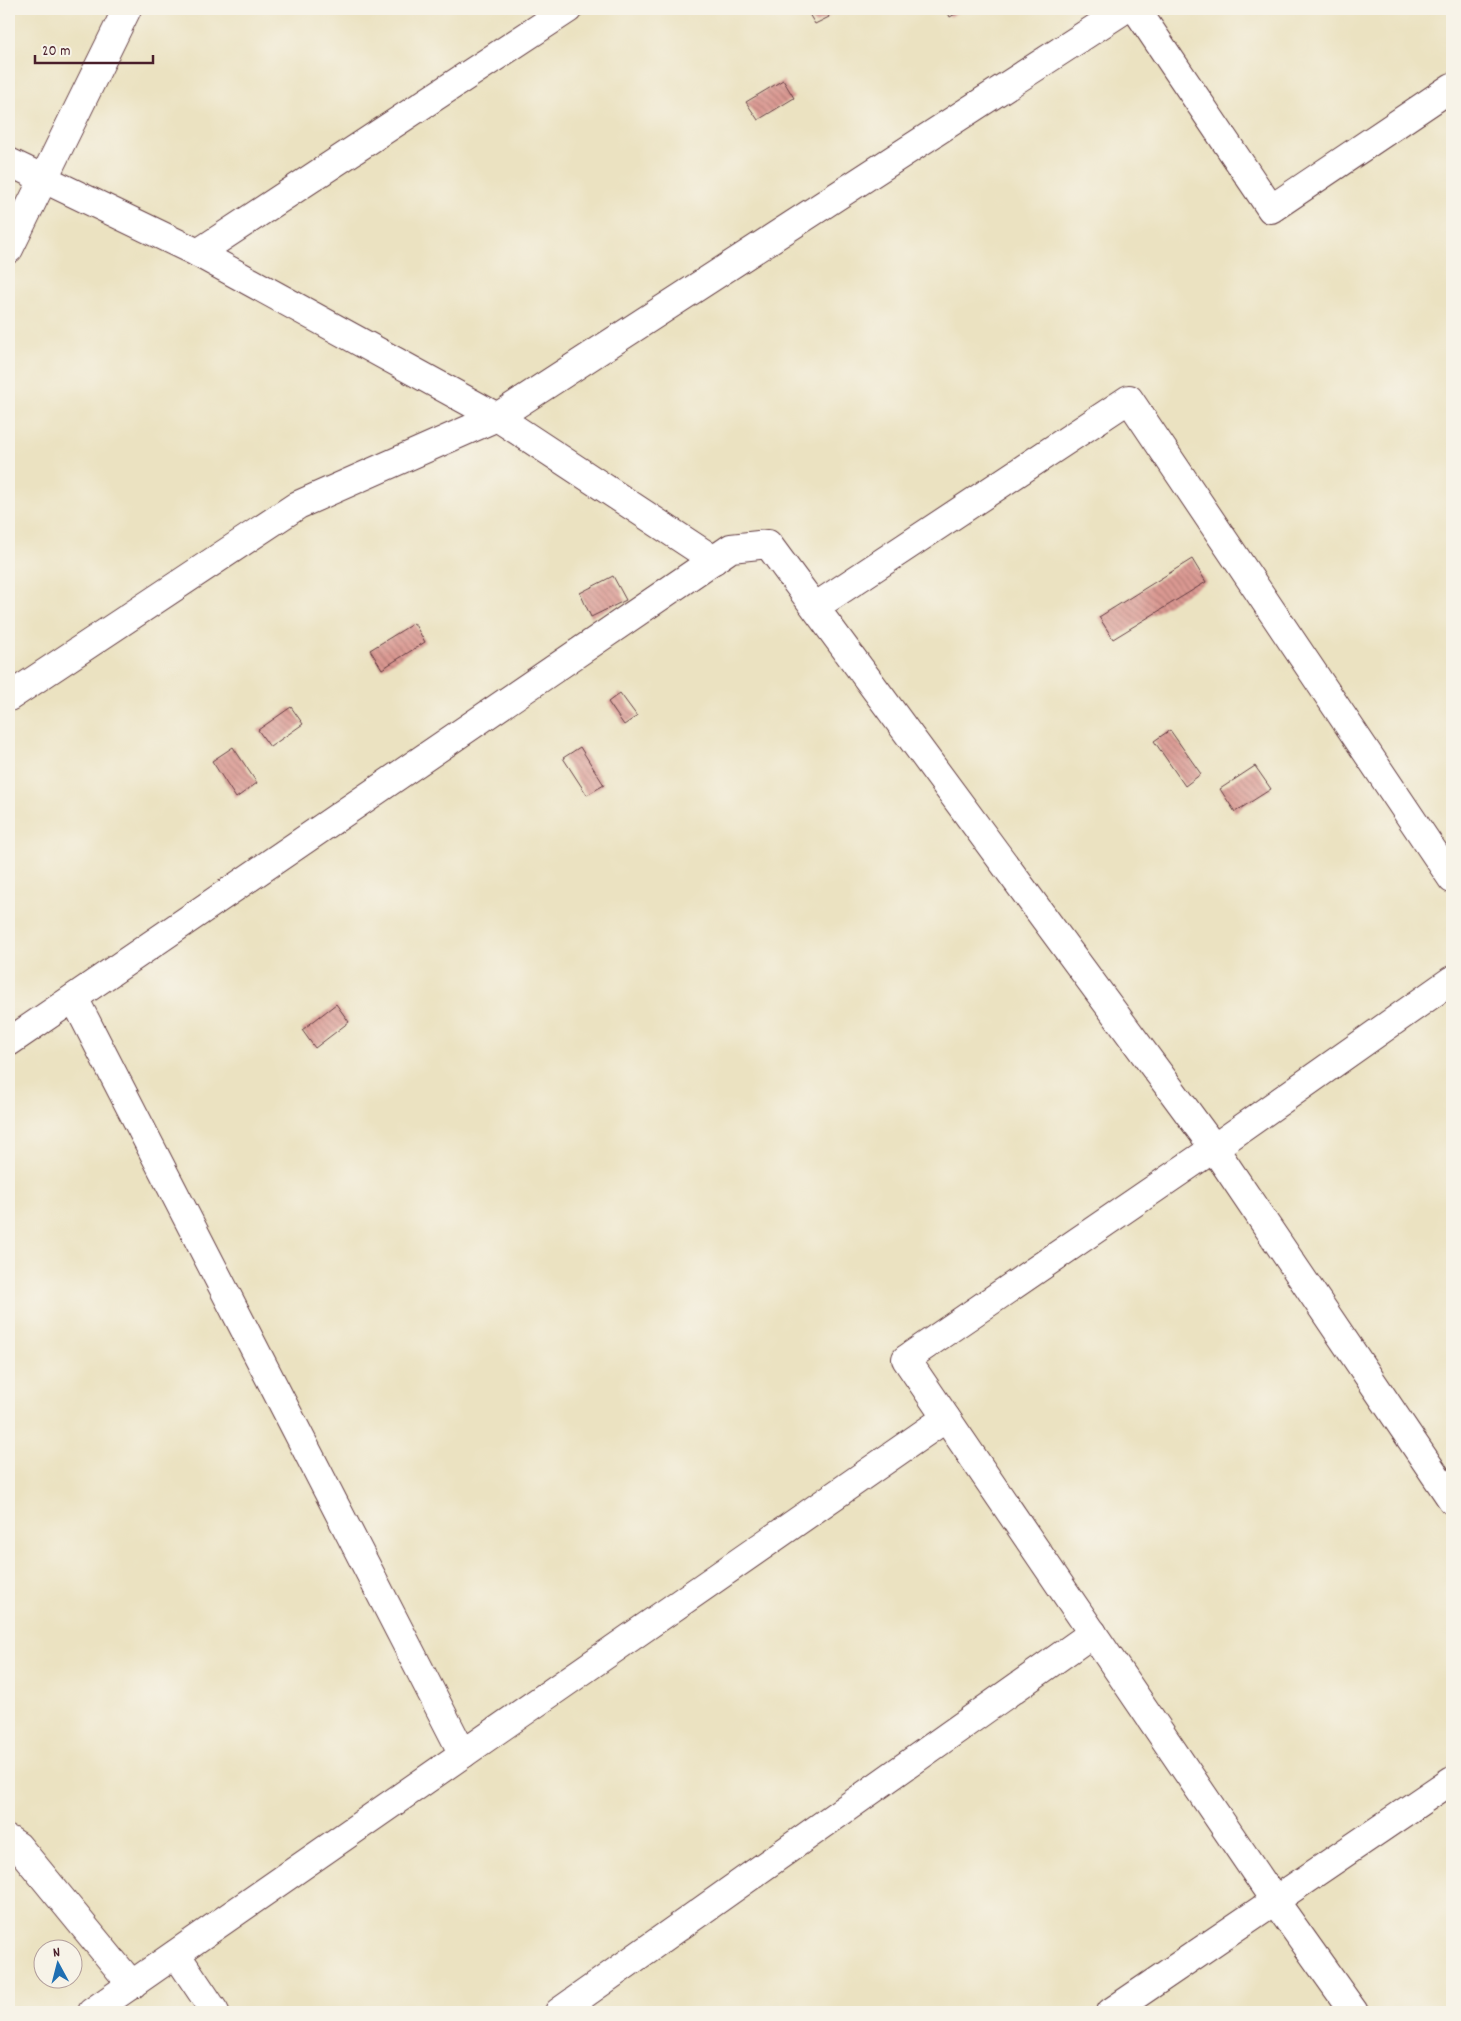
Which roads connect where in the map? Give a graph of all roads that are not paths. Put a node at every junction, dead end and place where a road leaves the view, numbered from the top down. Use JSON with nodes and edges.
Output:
{"nodes":[{"id":1,"x":126,"y":9,"type":"edge"},
{"id":2,"x":568,"y":9,"type":"edge"},
{"id":3,"x":1125,"y":9,"type":"edge"},
{"id":4,"x":1136,"y":9,"type":"edge"},
{"id":5,"x":1452,"y":87,"type":"edge"},
{"id":6,"x":9,"y":162,"type":"edge"},
{"id":7,"x":43,"y":179,"type":"junction"},
{"id":8,"x":9,"y":249,"type":"edge"},
{"id":9,"x":198,"y":253,"type":"junction"},
{"id":10,"x":497,"y":417,"type":"junction"},
{"id":11,"x":714,"y":560,"type":"junction"},
{"id":12,"x":815,"y":608,"type":"junction"},
{"id":13,"x":9,"y":697,"type":"edge"},
{"id":14,"x":1452,"y":879,"type":"edge"},
{"id":15,"x":1452,"y":980,"type":"edge"},
{"id":16,"x":74,"y":998,"type":"junction"},
{"id":17,"x":9,"y":1042,"type":"edge"},
{"id":18,"x":1214,"y":1148,"type":"junction"},
{"id":19,"x":946,"y":1418,"type":"junction"},
{"id":20,"x":1452,"y":1500,"type":"edge"},
{"id":21,"x":1093,"y":1633,"type":"junction"},
{"id":22,"x":463,"y":1754,"type":"junction"},
{"id":23,"x":1452,"y":1780,"type":"edge"},
{"id":24,"x":9,"y":1840,"type":"edge"},
{"id":25,"x":1275,"y":1901,"type":"junction"},
{"id":26,"x":176,"y":1954,"type":"junction"},
{"id":27,"x":132,"y":1985,"type":"junction"},
{"id":28,"x":92,"y":2012,"type":"edge"},
{"id":29,"x":215,"y":2012,"type":"edge"},
{"id":30,"x":559,"y":2012,"type":"edge"},
{"id":31,"x":1111,"y":2012,"type":"edge"},
{"id":32,"x":1354,"y":2012,"type":"edge"}],
"edges":[{"from":1,"to":7,"type":"street"},
{"from":2,"to":9,"type":"street"},
{"from":3,"to":10,"type":"street"},
{"from":4,"to":5,"type":"street"},
{"from":6,"to":7,"type":"street"},
{"from":7,"to":8,"type":"street"},
{"from":7,"to":9,"type":"street"},
{"from":9,"to":10,"type":"street"},
{"from":10,"to":11,"type":"street"},
{"from":10,"to":13,"type":"street"},
{"from":11,"to":12,"type":"street"},
{"from":11,"to":16,"type":"street"},
{"from":12,"to":14,"type":"street"},
{"from":12,"to":18,"type":"street"},
{"from":15,"to":18,"type":"street"},
{"from":16,"to":17,"type":"street"},
{"from":16,"to":22,"type":"street"},
{"from":18,"to":19,"type":"street"},
{"from":18,"to":20,"type":"street"},
{"from":19,"to":21,"type":"street"},
{"from":19,"to":22,"type":"street"},
{"from":21,"to":25,"type":"street"},
{"from":21,"to":30,"type":"street"},
{"from":22,"to":26,"type":"street"},
{"from":23,"to":25,"type":"street"},
{"from":24,"to":27,"type":"street"},
{"from":25,"to":31,"type":"street"},
{"from":25,"to":32,"type":"street"},
{"from":26,"to":27,"type":"street"},
{"from":26,"to":29,"type":"street"},
{"from":27,"to":28,"type":"street"}]}
